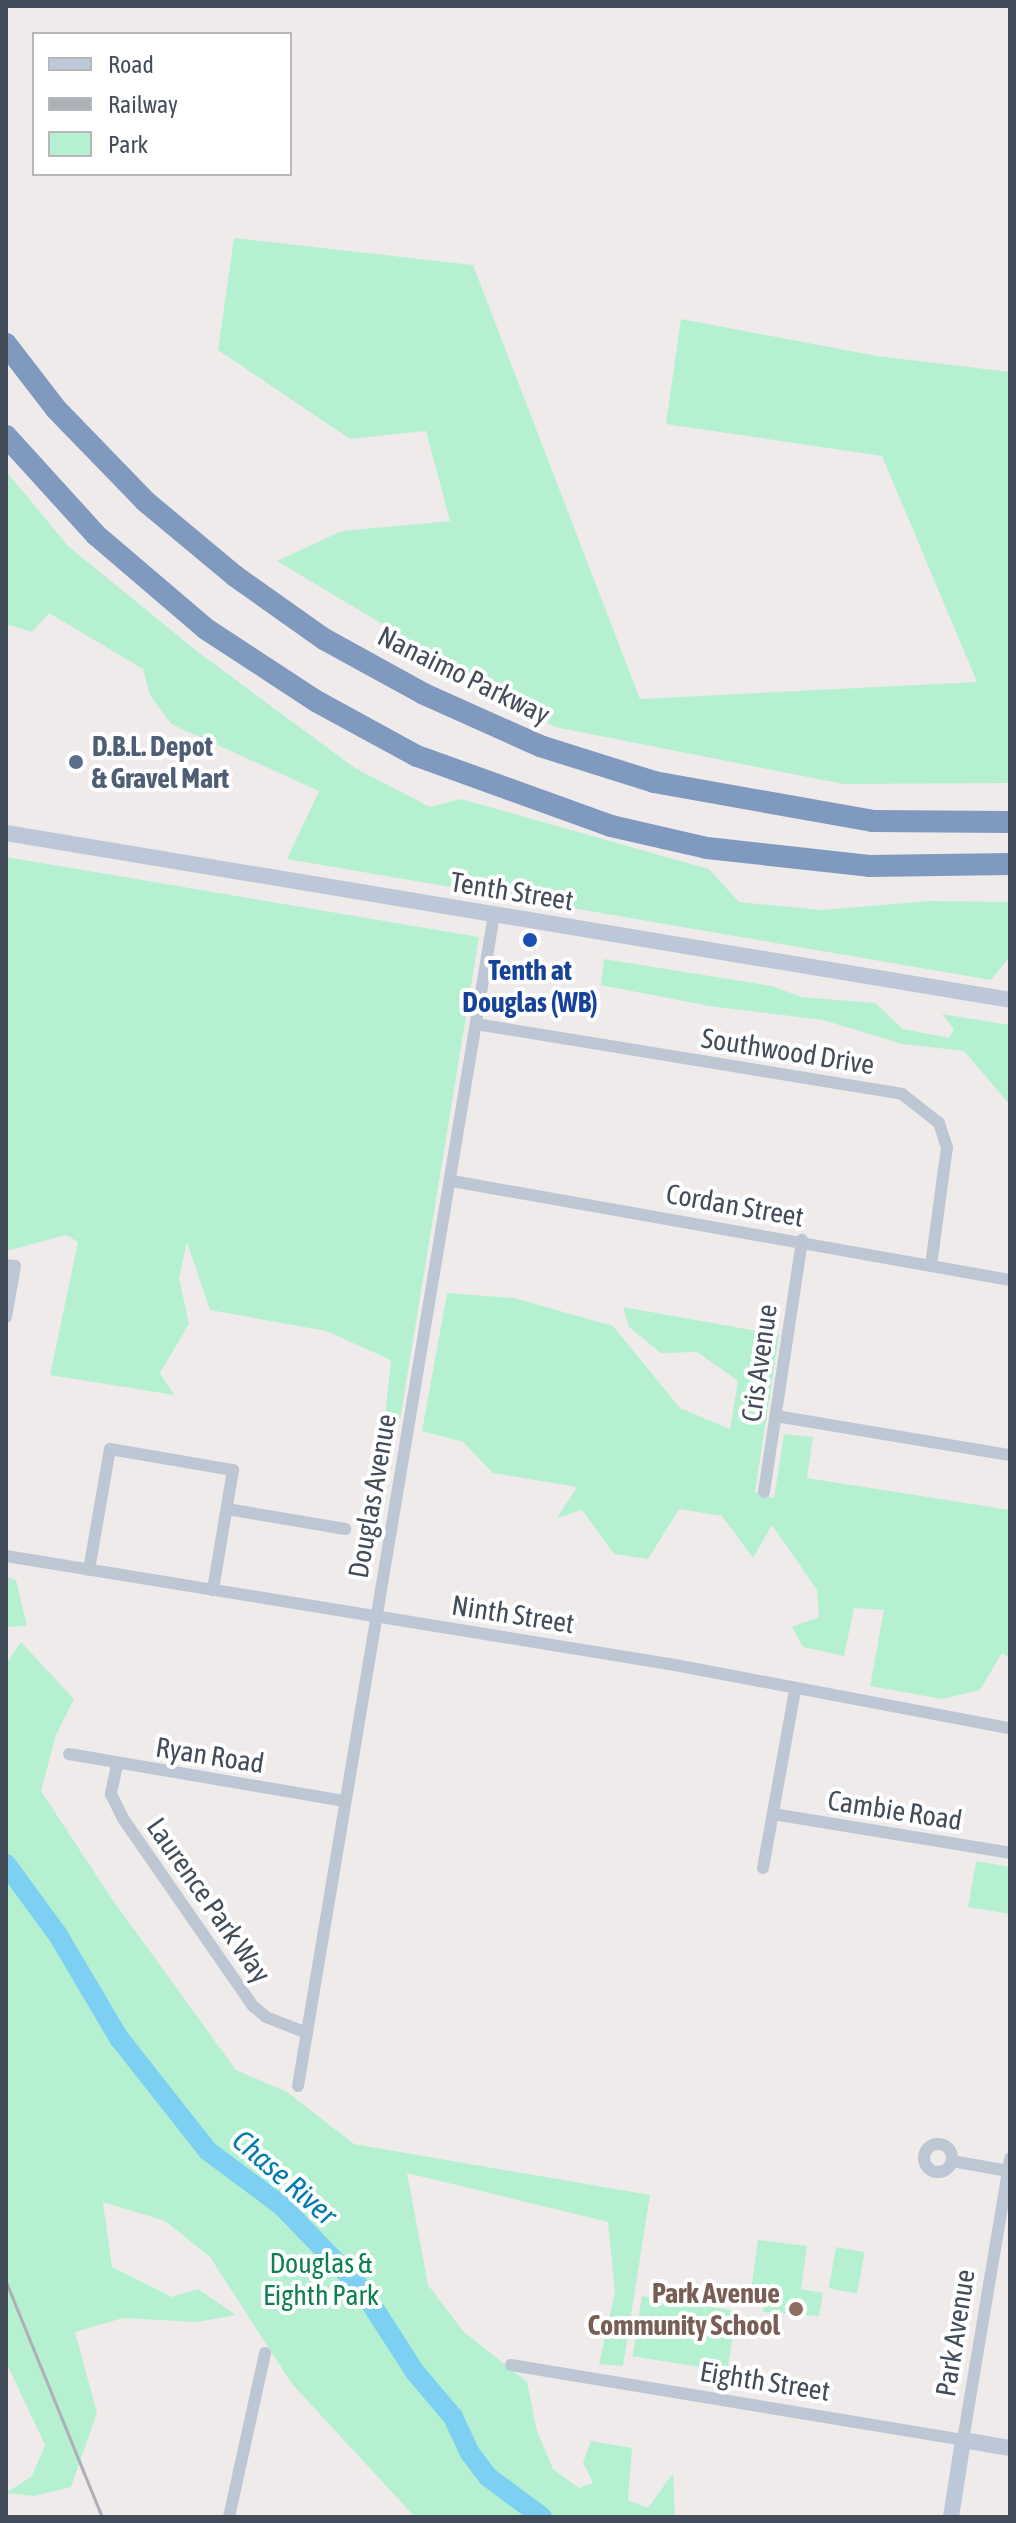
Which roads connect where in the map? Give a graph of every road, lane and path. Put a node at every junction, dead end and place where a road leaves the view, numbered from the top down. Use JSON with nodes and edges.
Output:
{"nodes":[{"id":1,"x":6,"y":344,"type":"edge"},
{"id":2,"x":6,"y":436,"type":"edge"},
{"id":3,"x":1010,"y":822,"type":"edge"},
{"id":4,"x":6,"y":833,"type":"edge"},
{"id":5,"x":1010,"y":864,"type":"edge"},
{"id":6,"x":494,"y":915,"type":"junction"},
{"id":7,"x":1010,"y":1000,"type":"edge"},
{"id":8,"x":476,"y":1024,"type":"junction"},
{"id":9,"x":452,"y":1181,"type":"junction"},
{"id":10,"x":802,"y":1240,"type":"junction"},
{"id":11,"x":10,"y":1266,"type":"edge"},
{"id":12,"x":931,"y":1266,"type":"junction"},
{"id":13,"x":1010,"y":1280,"type":"edge"},
{"id":14,"x":6,"y":1317,"type":"edge"},
{"id":15,"x":776,"y":1416,"type":"junction"},
{"id":16,"x":1010,"y":1455,"type":"edge"},
{"id":17,"x":764,"y":1492,"type":"dead end"},
{"id":18,"x":227,"y":1509,"type":"junction"},
{"id":19,"x":345,"y":1529,"type":"dead end"},
{"id":20,"x":6,"y":1556,"type":"edge"},
{"id":21,"x":89,"y":1570,"type":"junction"},
{"id":22,"x":213,"y":1590,"type":"junction"},
{"id":23,"x":375,"y":1616,"type":"junction"},
{"id":24,"x":795,"y":1690,"type":"junction"},
{"id":25,"x":1010,"y":1728,"type":"edge"},
{"id":26,"x":69,"y":1754,"type":"dead end"},
{"id":27,"x":117,"y":1765,"type":"junction"},
{"id":28,"x":345,"y":1801,"type":"junction"},
{"id":29,"x":773,"y":1814,"type":"junction"},
{"id":30,"x":1010,"y":1853,"type":"edge"},
{"id":31,"x":763,"y":1868,"type":"dead end"},
{"id":32,"x":307,"y":2033,"type":"junction"},
{"id":33,"x":298,"y":2086,"type":"dead end"},
{"id":34,"x":952,"y":2161,"type":"dead end"},
{"id":35,"x":1009,"y":2165,"type":"edge"},
{"id":36,"x":265,"y":2353,"type":"dead end"},
{"id":37,"x":511,"y":2365,"type":"dead end"},
{"id":38,"x":963,"y":2440,"type":"junction"},
{"id":39,"x":1010,"y":2448,"type":"edge"},
{"id":40,"x":229,"y":2517,"type":"edge"},
{"id":41,"x":951,"y":2517,"type":"edge"}],
"edges":[{"from":1,"to":3,"type":"highway","name":"Nanaimo Parkway"},
{"from":2,"to":5,"type":"highway"},
{"from":4,"to":6,"type":"street","name":"Tenth Street"},
{"from":6,"to":7,"type":"street","name":"Tenth Street"},
{"from":6,"to":8,"type":"street","name":"Douglas Avenue"},
{"from":8,"to":9,"type":"street","name":"Douglas Avenue"},
{"from":8,"to":12,"type":"street","name":"Southwood Drive"},
{"from":9,"to":10,"type":"street","name":"Cordan Street"},
{"from":9,"to":23,"type":"street","name":"Douglas Avenue"},
{"from":10,"to":12,"type":"street","name":"Cordan Street"},
{"from":10,"to":15,"type":"street","name":"Cris Avenue"},
{"from":11,"to":14,"type":"street"},
{"from":12,"to":13,"type":"street","name":"Cordan Street"},
{"from":15,"to":16,"type":"street"},
{"from":15,"to":17,"type":"street","name":"Cris Avenue"},
{"from":18,"to":19,"type":"street"},
{"from":18,"to":21,"type":"street"},
{"from":18,"to":22,"type":"street"},
{"from":20,"to":21,"type":"street","name":"Ninth Street"},
{"from":21,"to":22,"type":"street","name":"Ninth Street"},
{"from":22,"to":23,"type":"street","name":"Ninth Street"},
{"from":23,"to":24,"type":"street","name":"Ninth Street"},
{"from":23,"to":28,"type":"street","name":"Douglas Avenue"},
{"from":24,"to":25,"type":"street","name":"Ninth Street"},
{"from":24,"to":29,"type":"street"},
{"from":26,"to":27,"type":"street","name":"Ryan Road"},
{"from":27,"to":28,"type":"street","name":"Ryan Road"},
{"from":27,"to":32,"type":"street","name":"Laurence Park Way"},
{"from":28,"to":32,"type":"street","name":"Douglas Avenue"},
{"from":29,"to":30,"type":"street","name":"Cambie Road"},
{"from":29,"to":31,"type":"street"},
{"from":32,"to":33,"type":"street","name":"Douglas Avenue"},
{"from":34,"to":35,"type":"street"},
{"from":35,"to":38,"type":"street","name":"Park Avenue"},
{"from":36,"to":40,"type":"street"},
{"from":37,"to":38,"type":"street","name":"Eighth Street"},
{"from":38,"to":39,"type":"street","name":"Eighth Street"},
{"from":38,"to":41,"type":"street","name":"Park Avenue"}]}
